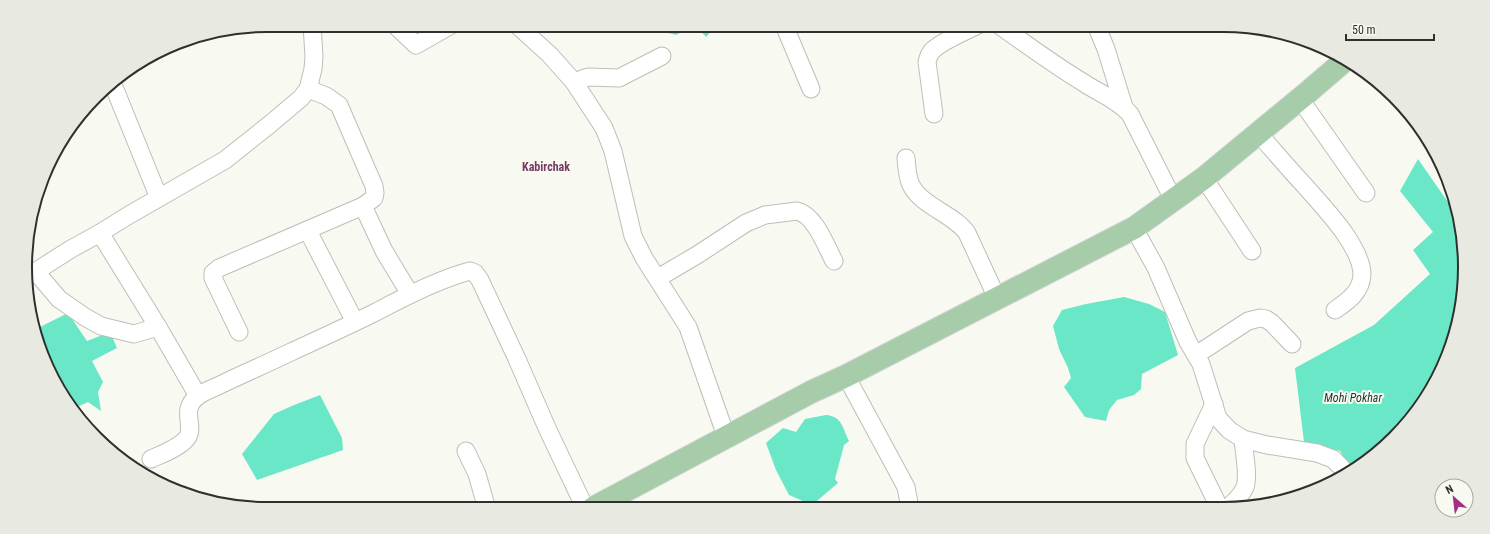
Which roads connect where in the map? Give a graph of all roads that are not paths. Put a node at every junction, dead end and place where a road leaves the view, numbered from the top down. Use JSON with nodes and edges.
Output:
{"nodes":[{"id":1,"x":312,"y":32,"type":"edge"},
{"id":2,"x":402,"y":32,"type":"edge"},
{"id":3,"x":439,"y":32,"type":"edge"},
{"id":4,"x":525,"y":32,"type":"edge"},
{"id":5,"x":787,"y":32,"type":"edge"},
{"id":6,"x":965,"y":32,"type":"edge"},
{"id":7,"x":1009,"y":32,"type":"edge"},
{"id":8,"x":1099,"y":32,"type":"edge"},
{"id":9,"x":662,"y":56,"type":"dead end"},
{"id":10,"x":1341,"y":64,"type":"edge"},
{"id":11,"x":574,"y":82,"type":"junction"},
{"id":12,"x":114,"y":88,"type":"edge"},
{"id":13,"x":308,"y":89,"type":"junction"},
{"id":14,"x":811,"y":89,"type":"dead end"},
{"id":15,"x":1300,"y":99,"type":"junction"},
{"id":16,"x":1124,"y":106,"type":"junction"},
{"id":17,"x":934,"y":114,"type":"dead end"},
{"id":18,"x":1258,"y":133,"type":"junction"},
{"id":19,"x":906,"y":158,"type":"dead end"},
{"id":20,"x":1204,"y":178,"type":"junction"},
{"id":21,"x":1366,"y":193,"type":"dead end"},
{"id":22,"x":159,"y":198,"type":"junction"},
{"id":23,"x":1174,"y":201,"type":"junction"},
{"id":24,"x":363,"y":206,"type":"junction"},
{"id":25,"x":1134,"y":228,"type":"junction"},
{"id":26,"x":308,"y":231,"type":"junction"},
{"id":27,"x":100,"y":233,"type":"junction"},
{"id":28,"x":1252,"y":251,"type":"dead end"},
{"id":29,"x":834,"y":260,"type":"dead end"},
{"id":30,"x":33,"y":274,"type":"edge"},
{"id":31,"x":658,"y":278,"type":"junction"},
{"id":32,"x":410,"y":294,"type":"junction"},
{"id":33,"x":997,"y":298,"type":"junction"},
{"id":34,"x":1335,"y":310,"type":"dead end"},
{"id":35,"x":355,"y":322,"type":"junction"},
{"id":36,"x":158,"y":328,"type":"junction"},
{"id":37,"x":239,"y":332,"type":"dead end"},
{"id":38,"x":1292,"y":344,"type":"dead end"},
{"id":39,"x":1196,"y":355,"type":"junction"},
{"id":40,"x":846,"y":376,"type":"junction"},
{"id":41,"x":198,"y":396,"type":"junction"},
{"id":42,"x":1214,"y":404,"type":"junction"},
{"id":43,"x":726,"y":436,"type":"junction"},
{"id":44,"x":1243,"y":440,"type":"junction"},
{"id":45,"x":466,"y":451,"type":"dead end"},
{"id":46,"x":151,"y":460,"type":"dead end"},
{"id":47,"x":1343,"y":469,"type":"edge"},
{"id":48,"x":1235,"y":501,"type":"edge"},
{"id":49,"x":484,"y":502,"type":"edge"},
{"id":50,"x":582,"y":502,"type":"edge"},
{"id":51,"x":604,"y":502,"type":"edge"},
{"id":52,"x":909,"y":502,"type":"edge"},
{"id":53,"x":1217,"y":502,"type":"edge"}],
"edges":[{"from":1,"to":13,"type":"street"},
{"from":2,"to":3,"type":"street"},
{"from":4,"to":11,"type":"street"},
{"from":5,"to":14,"type":"street"},
{"from":6,"to":17,"type":"street"},
{"from":7,"to":16,"type":"street"},
{"from":8,"to":16,"type":"street"},
{"from":9,"to":11,"type":"street"},
{"from":10,"to":15,"type":"main road"},
{"from":11,"to":31,"type":"street"},
{"from":12,"to":22,"type":"street"},
{"from":13,"to":22,"type":"street"},
{"from":13,"to":24,"type":"street"},
{"from":15,"to":18,"type":"main road"},
{"from":15,"to":21,"type":"street"},
{"from":16,"to":23,"type":"street"},
{"from":18,"to":20,"type":"main road"},
{"from":18,"to":34,"type":"street"},
{"from":19,"to":33,"type":"street"},
{"from":20,"to":23,"type":"main road"},
{"from":20,"to":28,"type":"street"},
{"from":22,"to":27,"type":"street"},
{"from":23,"to":25,"type":"main road"},
{"from":24,"to":26,"type":"street"},
{"from":24,"to":32,"type":"street"},
{"from":25,"to":33,"type":"main road"},
{"from":25,"to":39,"type":"street"},
{"from":26,"to":35,"type":"street"},
{"from":26,"to":37,"type":"street"},
{"from":27,"to":30,"type":"street"},
{"from":27,"to":36,"type":"street"},
{"from":29,"to":31,"type":"street"},
{"from":30,"to":36,"type":"street"},
{"from":31,"to":43,"type":"street"},
{"from":32,"to":35,"type":"street"},
{"from":32,"to":50,"type":"street"},
{"from":33,"to":40,"type":"main road"},
{"from":35,"to":41,"type":"street"},
{"from":36,"to":41,"type":"street"},
{"from":38,"to":39,"type":"street"},
{"from":39,"to":42,"type":"street"},
{"from":40,"to":43,"type":"main road"},
{"from":40,"to":52,"type":"street"},
{"from":41,"to":46,"type":"street"},
{"from":42,"to":44,"type":"street"},
{"from":42,"to":53,"type":"street"},
{"from":43,"to":51,"type":"main road"},
{"from":44,"to":47,"type":"street"},
{"from":44,"to":48,"type":"street"},
{"from":45,"to":49,"type":"street"}]}
